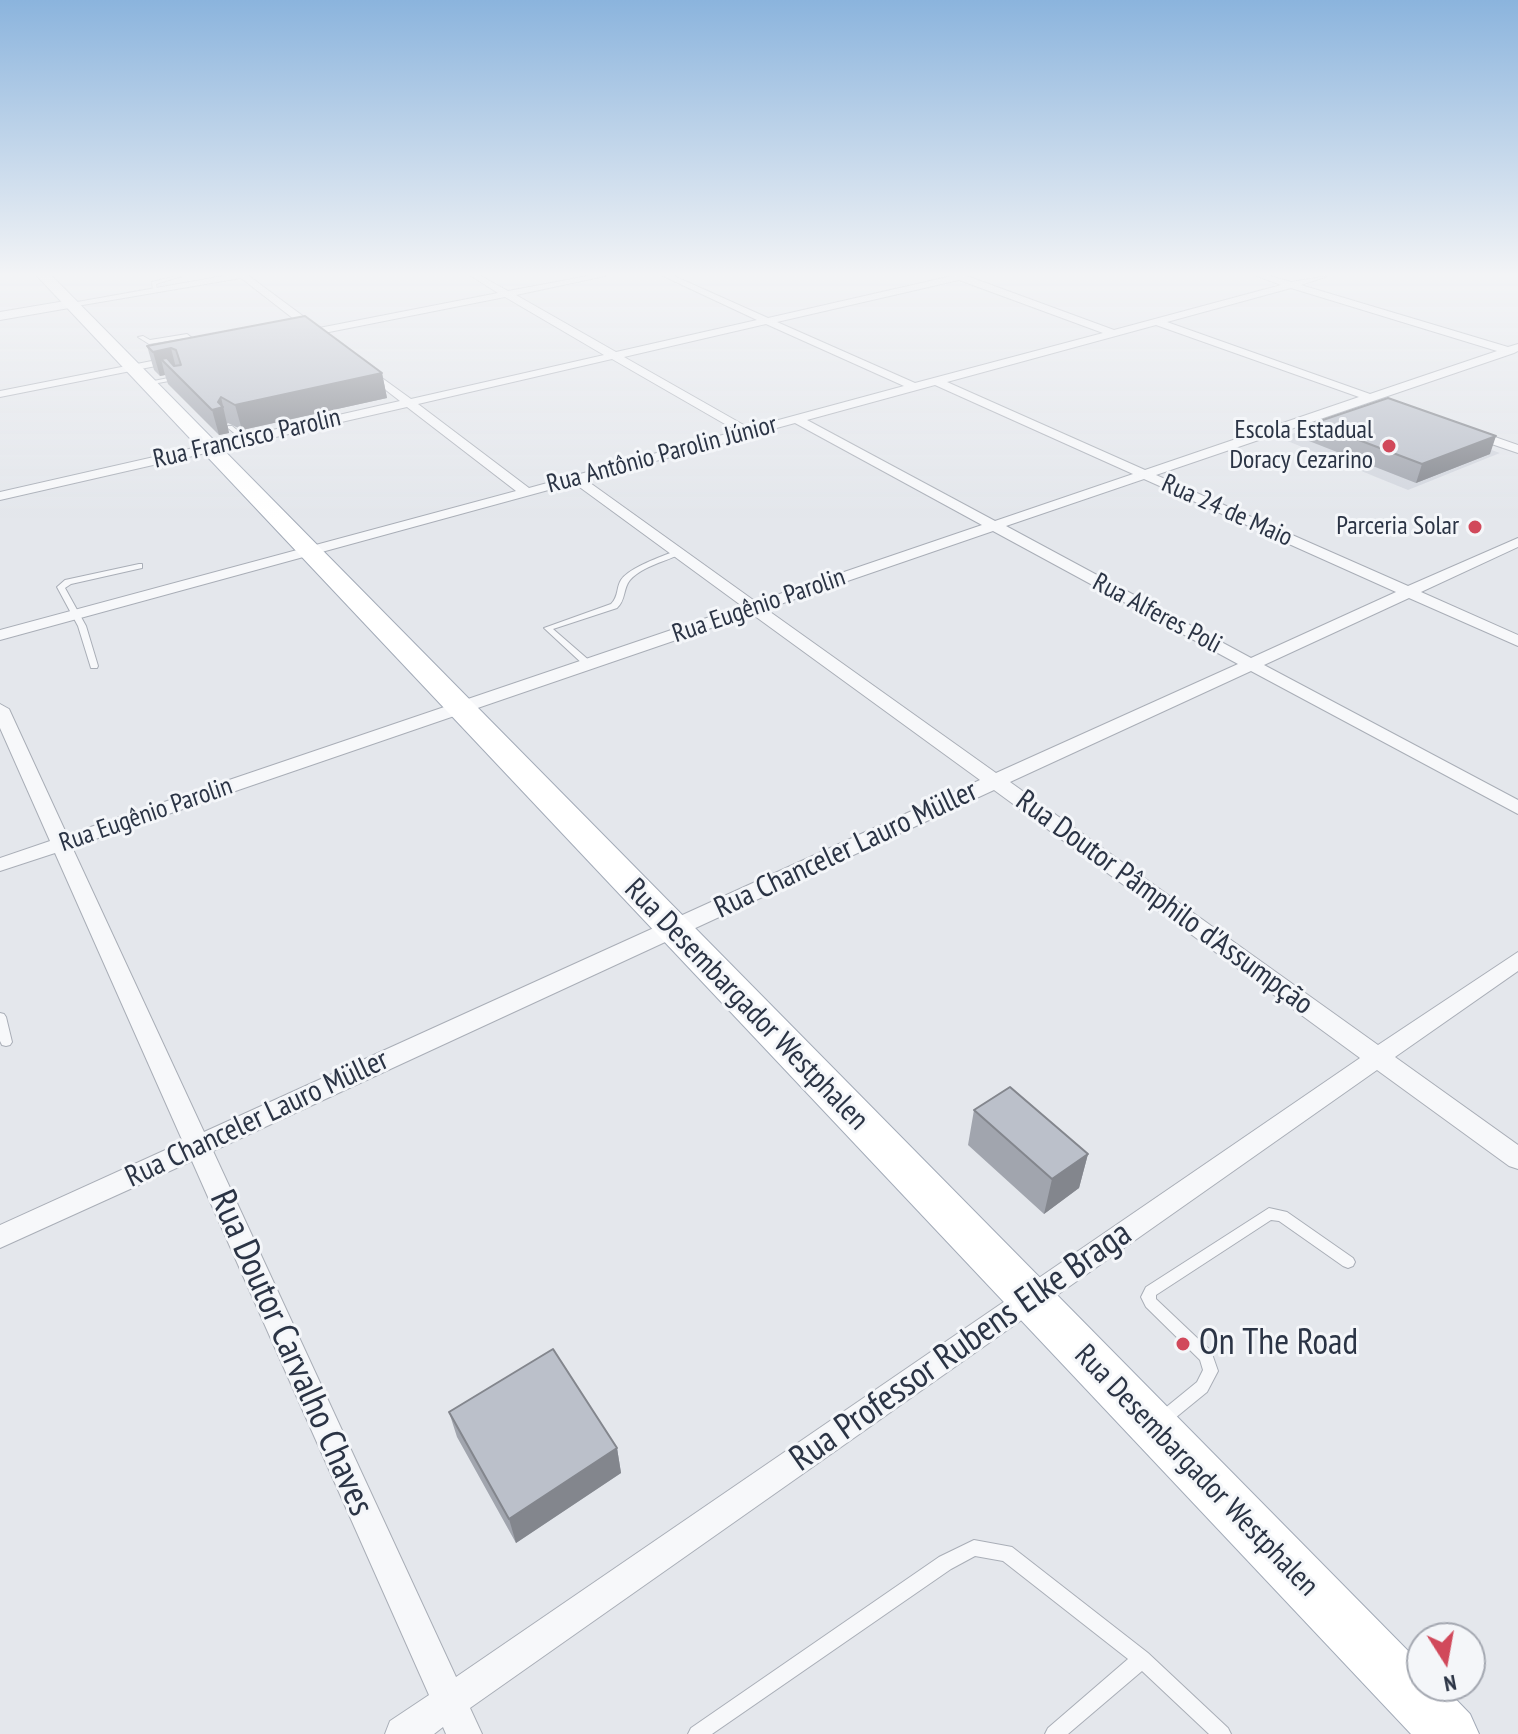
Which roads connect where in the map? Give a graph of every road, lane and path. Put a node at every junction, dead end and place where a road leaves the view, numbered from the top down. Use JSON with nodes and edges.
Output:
{"nodes":[{"id":1,"x":140,"y":357,"type":"edge"},
{"id":2,"x":149,"y":357,"type":"edge"},
{"id":3,"x":165,"y":357,"type":"edge"},
{"id":4,"x":609,"y":357,"type":"edge"},
{"id":5,"x":615,"y":357,"type":"edge"},
{"id":6,"x":847,"y":357,"type":"edge"},
{"id":7,"x":1025,"y":357,"type":"edge"},
{"id":8,"x":1257,"y":357,"type":"edge"},
{"id":9,"x":1495,"y":357,"type":"edge"},
{"id":10,"x":352,"y":358,"type":"edge"},
{"id":11,"x":143,"y":359,"type":"junction"},
{"id":12,"x":936,"y":381,"type":"junction"},
{"id":13,"x":183,"y":387,"type":"edge"},
{"id":14,"x":914,"y":387,"type":"junction"},
{"id":15,"x":0,"y":394,"type":"edge"},
{"id":16,"x":1378,"y":400,"type":"junction"},
{"id":17,"x":409,"y":402,"type":"junction"},
{"id":18,"x":796,"y":419,"type":"junction"},
{"id":19,"x":1459,"y":428,"type":"edge"},
{"id":20,"x":747,"y":432,"type":"junction"},
{"id":21,"x":220,"y":438,"type":"junction"},
{"id":22,"x":246,"y":440,"type":"junction"},
{"id":23,"x":1518,"y":449,"type":"edge"},
{"id":24,"x":1145,"y":474,"type":"junction"},
{"id":25,"x":576,"y":479,"type":"junction"},
{"id":26,"x":526,"y":492,"type":"junction"},
{"id":27,"x":0,"y":496,"type":"edge"},
{"id":28,"x":994,"y":526,"type":"junction"},
{"id":29,"x":1518,"y":542,"type":"edge"},
{"id":30,"x":309,"y":551,"type":"junction"},
{"id":31,"x":678,"y":553,"type":"junction"},
{"id":32,"x":139,"y":566,"type":"dead end"},
{"id":33,"x":1408,"y":592,"type":"junction"},
{"id":34,"x":754,"y":608,"type":"junction"},
{"id":35,"x":77,"y":614,"type":"junction"},
{"id":36,"x":0,"y":635,"type":"edge"},
{"id":37,"x":1518,"y":641,"type":"edge"},
{"id":38,"x":588,"y":664,"type":"junction"},
{"id":39,"x":1251,"y":664,"type":"junction"},
{"id":40,"x":94,"y":666,"type":"dead end"},
{"id":41,"x":460,"y":708,"type":"junction"},
{"id":42,"x":0,"y":709,"type":"edge"},
{"id":43,"x":995,"y":782,"type":"junction"},
{"id":44,"x":1518,"y":808,"type":"edge"},
{"id":45,"x":61,"y":844,"type":"junction"},
{"id":46,"x":0,"y":865,"type":"edge"},
{"id":47,"x":673,"y":929,"type":"junction"},
{"id":48,"x":1518,"y":960,"type":"edge"},
{"id":49,"x":0,"y":1017,"type":"edge"},
{"id":50,"x":6,"y":1042,"type":"dead end"},
{"id":51,"x":1377,"y":1057,"type":"junction"},
{"id":52,"x":198,"y":1147,"type":"junction"},
{"id":53,"x":1518,"y":1159,"type":"edge"},
{"id":54,"x":0,"y":1237,"type":"edge"},
{"id":55,"x":1348,"y":1262,"type":"dead end"},
{"id":56,"x":1030,"y":1299,"type":"junction"},
{"id":57,"x":1153,"y":1427,"type":"junction"},
{"id":58,"x":1142,"y":1659,"type":"junction"},
{"id":59,"x":449,"y":1702,"type":"junction"},
{"id":60,"x":403,"y":1734,"type":"edge"},
{"id":61,"x":464,"y":1734,"type":"edge"},
{"id":62,"x":697,"y":1734,"type":"edge"},
{"id":63,"x":1054,"y":1734,"type":"edge"},
{"id":64,"x":1222,"y":1734,"type":"edge"},
{"id":65,"x":1450,"y":1734,"type":"edge"}],
"edges":[{"from":1,"to":11,"type":"main road","name":"Rua Desembargador Westphalen"},
{"from":2,"to":11,"type":"lane"},
{"from":3,"to":11,"type":"street"},
{"from":4,"to":17,"type":"street","name":"Rua Francisco Parolin"},
{"from":5,"to":20,"type":"street"},
{"from":6,"to":14,"type":"street"},
{"from":7,"to":12,"type":"street","name":"Rua Antônio Parolin Júnior"},
{"from":8,"to":16,"type":"street"},
{"from":9,"to":16,"type":"street","name":"Rua Eugênio Parolin"},
{"from":10,"to":17,"type":"street"},
{"from":11,"to":13,"type":"lane"},
{"from":11,"to":15,"type":"street"},
{"from":11,"to":21,"type":"main road","name":"Rua Desembargador Westphalen"},
{"from":12,"to":14,"type":"street","name":"Rua Antônio Parolin Júnior"},
{"from":12,"to":24,"type":"street","name":"Rua 24 de Maio"},
{"from":14,"to":18,"type":"street","name":"Rua Antônio Parolin Júnior"},
{"from":16,"to":24,"type":"street","name":"Rua Eugênio Parolin"},
{"from":17,"to":22,"type":"street","name":"Rua Francisco Parolin"},
{"from":17,"to":26,"type":"street"},
{"from":18,"to":20,"type":"street","name":"Rua Antônio Parolin Júnior"},
{"from":18,"to":28,"type":"street","name":"Rua Alferes Poli"},
{"from":19,"to":23,"type":"street"},
{"from":20,"to":25,"type":"street","name":"Rua Antônio Parolin Júnior"},
{"from":21,"to":22,"type":"street","name":"Rua Francisco Parolin"},
{"from":21,"to":22,"type":"lane"},
{"from":21,"to":27,"type":"street","name":"Rua Francisco Parolin"},
{"from":21,"to":30,"type":"main road","name":"Rua Desembargador Westphalen"},
{"from":24,"to":28,"type":"street","name":"Rua Eugênio Parolin"},
{"from":24,"to":33,"type":"street","name":"Rua 24 de Maio"},
{"from":25,"to":26,"type":"street","name":"Rua Antônio Parolin Júnior"},
{"from":25,"to":31,"type":"street","name":"Rua Doutor Pâmphilo d'Assumpção"},
{"from":26,"to":30,"type":"street","name":"Rua Antônio Parolin Júnior"},
{"from":28,"to":34,"type":"street","name":"Rua Eugênio Parolin"},
{"from":28,"to":39,"type":"street","name":"Rua Alferes Poli"},
{"from":29,"to":33,"type":"street","name":"Rua Chanceler Lauro Müller"},
{"from":30,"to":35,"type":"street","name":"Rua Antônio Parolin Júnior"},
{"from":30,"to":41,"type":"main road","name":"Rua Desembargador Westphalen"},
{"from":31,"to":34,"type":"street","name":"Rua Doutor Pâmphilo d'Assumpção"},
{"from":31,"to":38,"type":"lane"},
{"from":32,"to":35,"type":"lane"},
{"from":33,"to":37,"type":"street","name":"Rua 24 de Maio"},
{"from":33,"to":39,"type":"street","name":"Rua Chanceler Lauro Müller"},
{"from":34,"to":38,"type":"street","name":"Rua Eugênio Parolin"},
{"from":34,"to":43,"type":"street","name":"Rua Doutor Pâmphilo d'Assumpção"},
{"from":35,"to":36,"type":"street","name":"Rua Antônio Parolin Júnior"},
{"from":35,"to":40,"type":"lane"},
{"from":38,"to":41,"type":"street","name":"Rua Eugênio Parolin"},
{"from":39,"to":43,"type":"street","name":"Rua Chanceler Lauro Müller"},
{"from":39,"to":44,"type":"street","name":"Rua Alferes Poli"},
{"from":41,"to":45,"type":"street","name":"Rua Eugênio Parolin"},
{"from":41,"to":47,"type":"main road","name":"Rua Desembargador Westphalen"},
{"from":42,"to":45,"type":"street","name":"Rua Doutor Carvalho Chaves"},
{"from":43,"to":47,"type":"street","name":"Rua Chanceler Lauro Müller"},
{"from":43,"to":51,"type":"street","name":"Rua Doutor Pâmphilo d'Assumpção"},
{"from":45,"to":46,"type":"street","name":"Rua Eugênio Parolin"},
{"from":45,"to":52,"type":"street","name":"Rua Doutor Carvalho Chaves"},
{"from":47,"to":52,"type":"street","name":"Rua Chanceler Lauro Müller"},
{"from":47,"to":56,"type":"main road","name":"Rua Desembargador Westphalen"},
{"from":48,"to":51,"type":"street","name":"Rua Professor Rubens Elke Braga"},
{"from":49,"to":50,"type":"lane"},
{"from":51,"to":53,"type":"street","name":"Rua Doutor Pâmphilo d'Assumpção"},
{"from":51,"to":56,"type":"street","name":"Rua Professor Rubens Elke Braga"},
{"from":52,"to":54,"type":"street","name":"Rua Chanceler Lauro Müller"},
{"from":52,"to":59,"type":"street","name":"Rua Doutor Carvalho Chaves"},
{"from":55,"to":57,"type":"lane"},
{"from":56,"to":57,"type":"main road","name":"Rua Desembargador Westphalen"},
{"from":56,"to":59,"type":"street","name":"Rua Professor Rubens Elke Braga"},
{"from":57,"to":65,"type":"main road","name":"Rua Desembargador Westphalen"},
{"from":58,"to":62,"type":"lane"},
{"from":58,"to":63,"type":"lane"},
{"from":58,"to":64,"type":"lane"},
{"from":59,"to":60,"type":"street","name":"Rua Professor Rubens Elke Braga"},
{"from":59,"to":61,"type":"street","name":"Rua Doutor Carvalho Chaves"}]}
